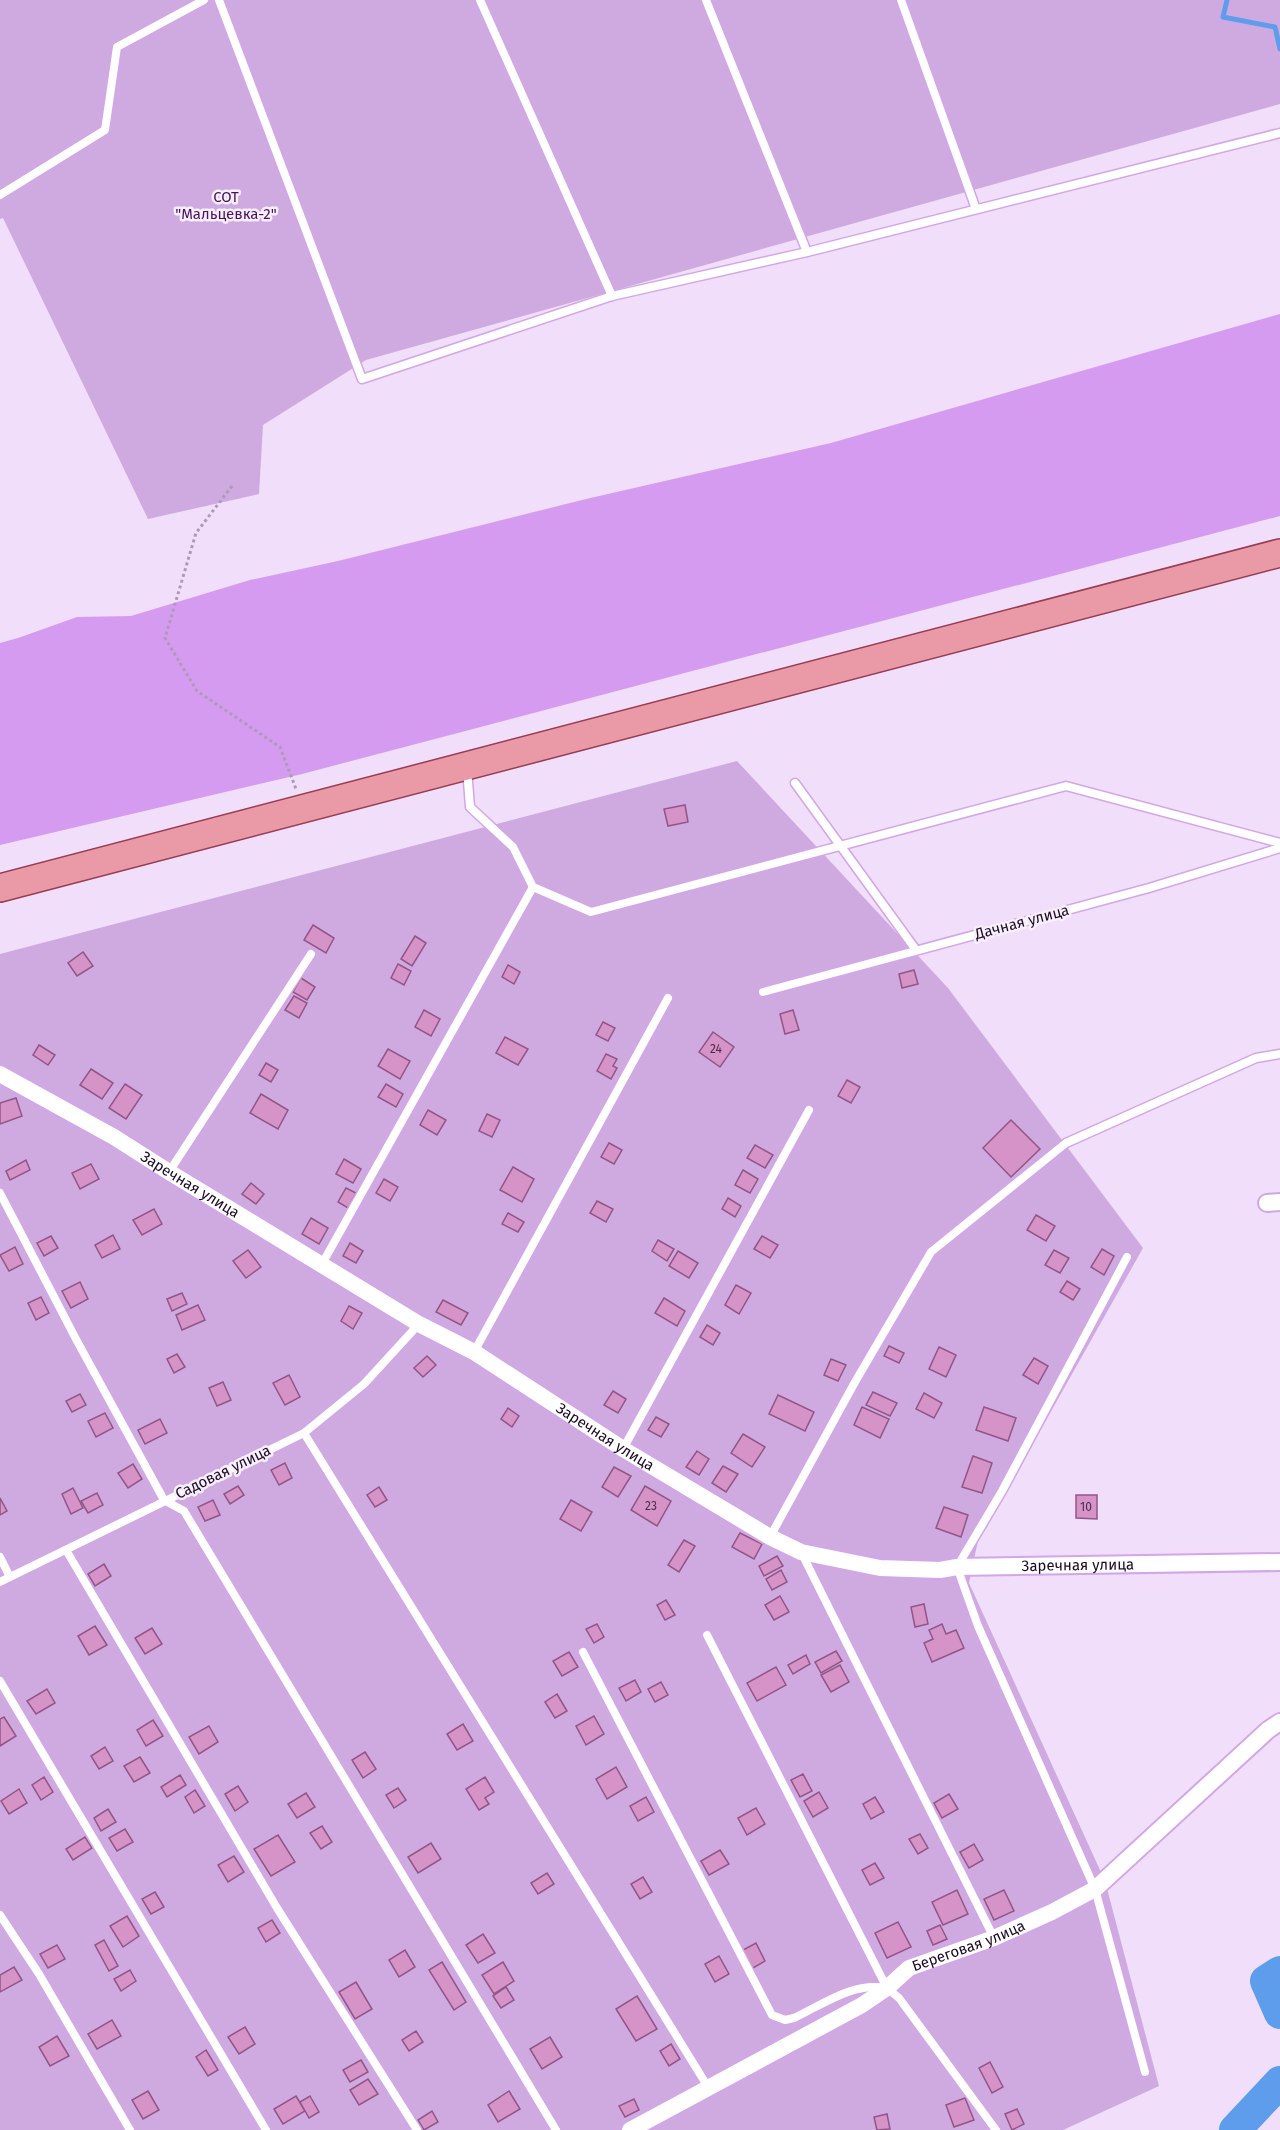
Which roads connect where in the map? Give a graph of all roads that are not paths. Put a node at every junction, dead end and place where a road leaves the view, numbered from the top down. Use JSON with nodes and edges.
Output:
{"nodes":[{"id":1,"x":204,"y":0,"type":"edge"},
{"id":2,"x":219,"y":0,"type":"edge"},
{"id":3,"x":480,"y":0,"type":"edge"},
{"id":4,"x":706,"y":0,"type":"edge"},
{"id":5,"x":901,"y":0,"type":"edge"},
{"id":6,"x":1280,"y":133,"type":"edge"},
{"id":7,"x":0,"y":195,"type":"edge"},
{"id":8,"x":976,"y":209,"type":"junction"},
{"id":9,"x":807,"y":252,"type":"junction"},
{"id":10,"x":612,"y":296,"type":"junction"},
{"id":11,"x":1280,"y":553,"type":"edge"},
{"id":12,"x":466,"y":766,"type":"junction"},
{"id":13,"x":795,"y":783,"type":"dead end"},
{"id":14,"x":1280,"y":843,"type":"edge"},
{"id":15,"x":841,"y":846,"type":"junction"},
{"id":16,"x":1280,"y":848,"type":"edge"},
{"id":17,"x":533,"y":887,"type":"junction"},
{"id":18,"x":0,"y":888,"type":"edge"},
{"id":19,"x":916,"y":950,"type":"junction"},
{"id":20,"x":311,"y":954,"type":"dead end"},
{"id":21,"x":763,"y":992,"type":"dead end"},
{"id":22,"x":668,"y":998,"type":"dead end"},
{"id":23,"x":1280,"y":1054,"type":"edge"},
{"id":24,"x":0,"y":1074,"type":"edge"},
{"id":25,"x":809,"y":1110,"type":"dead end"},
{"id":26,"x":169,"y":1172,"type":"junction"},
{"id":27,"x":0,"y":1193,"type":"edge"},
{"id":28,"x":1128,"y":1257,"type":"dead end"},
{"id":29,"x":322,"y":1264,"type":"junction"},
{"id":30,"x":419,"y":1324,"type":"junction"},
{"id":31,"x":474,"y":1352,"type":"junction"},
{"id":32,"x":304,"y":1433,"type":"junction"},
{"id":33,"x":623,"y":1449,"type":"junction"},
{"id":34,"x":164,"y":1500,"type":"junction"},
{"id":35,"x":771,"y":1537,"type":"junction"},
{"id":36,"x":66,"y":1550,"type":"junction"},
{"id":37,"x":801,"y":1552,"type":"junction"},
{"id":38,"x":0,"y":1557,"type":"edge"},
{"id":39,"x":1280,"y":1562,"type":"edge"},
{"id":40,"x":957,"y":1567,"type":"junction"},
{"id":41,"x":10,"y":1577,"type":"junction"},
{"id":42,"x":0,"y":1582,"type":"edge"},
{"id":43,"x":707,"y":1635,"type":"dead end"},
{"id":44,"x":583,"y":1652,"type":"dead end"},
{"id":45,"x":0,"y":1681,"type":"edge"},
{"id":46,"x":1280,"y":1722,"type":"edge"},
{"id":47,"x":1095,"y":1889,"type":"junction"},
{"id":48,"x":0,"y":1915,"type":"edge"},
{"id":49,"x":993,"y":1938,"type":"junction"},
{"id":50,"x":887,"y":1988,"type":"junction"},
{"id":51,"x":1145,"y":2072,"type":"dead end"},
{"id":52,"x":708,"y":2087,"type":"junction"},
{"id":53,"x":130,"y":2130,"type":"edge"},
{"id":54,"x":266,"y":2130,"type":"edge"},
{"id":55,"x":417,"y":2130,"type":"edge"},
{"id":56,"x":556,"y":2130,"type":"edge"},
{"id":57,"x":630,"y":2130,"type":"edge"},
{"id":58,"x":996,"y":2130,"type":"edge"}],
"edges":[{"from":1,"to":7,"type":"lane"},
{"from":2,"to":10,"type":"lane"},
{"from":3,"to":10,"type":"lane"},
{"from":4,"to":9,"type":"lane"},
{"from":5,"to":8,"type":"lane"},
{"from":6,"to":8,"type":"lane"},
{"from":8,"to":9,"type":"lane"},
{"from":9,"to":10,"type":"lane"},
{"from":11,"to":12,"type":"main road"},
{"from":12,"to":17,"type":"lane"},
{"from":12,"to":18,"type":"main road"},
{"from":13,"to":15,"type":"lane"},
{"from":14,"to":15,"type":"lane"},
{"from":15,"to":17,"type":"lane"},
{"from":15,"to":19,"type":"lane"},
{"from":16,"to":19,"type":"lane","name":"Дачная улица"},
{"from":17,"to":29,"type":"lane"},
{"from":19,"to":21,"type":"lane","name":"Дачная улица"},
{"from":20,"to":26,"type":"lane"},
{"from":22,"to":31,"type":"lane"},
{"from":23,"to":35,"type":"lane"},
{"from":24,"to":26,"type":"street","name":"Заречная улица"},
{"from":25,"to":33,"type":"lane"},
{"from":26,"to":29,"type":"street","name":"Заречная улица"},
{"from":27,"to":34,"type":"lane"},
{"from":28,"to":40,"type":"lane"},
{"from":29,"to":30,"type":"street","name":"Заречная улица"},
{"from":30,"to":31,"type":"street","name":"Заречная улица"},
{"from":30,"to":32,"type":"lane","name":"Садовая улица"},
{"from":31,"to":33,"type":"street","name":"Заречная улица"},
{"from":32,"to":34,"type":"lane","name":"Садовая улица"},
{"from":32,"to":52,"type":"lane"},
{"from":33,"to":35,"type":"street","name":"Заречная улица"},
{"from":34,"to":36,"type":"lane","name":"Садовая улица"},
{"from":34,"to":56,"type":"lane"},
{"from":35,"to":37,"type":"street","name":"Заречная улица"},
{"from":36,"to":41,"type":"lane","name":"Садовая улица"},
{"from":36,"to":55,"type":"lane"},
{"from":37,"to":40,"type":"street","name":"Заречная улица"},
{"from":37,"to":49,"type":"lane"},
{"from":38,"to":41,"type":"lane"},
{"from":39,"to":40,"type":"street","name":"Заречная улица"},
{"from":40,"to":47,"type":"lane"},
{"from":41,"to":42,"type":"lane","name":"Садовая улица"},
{"from":43,"to":50,"type":"lane"},
{"from":44,"to":50,"type":"lane"},
{"from":45,"to":54,"type":"lane"},
{"from":46,"to":47,"type":"street","name":"Береговая улица"},
{"from":47,"to":49,"type":"street","name":"Береговая улица"},
{"from":47,"to":51,"type":"lane"},
{"from":48,"to":53,"type":"lane"},
{"from":49,"to":50,"type":"street","name":"Береговая улица"},
{"from":50,"to":52,"type":"street","name":"Береговая улица"},
{"from":50,"to":58,"type":"lane"},
{"from":52,"to":57,"type":"street","name":"Береговая улица"}]}
